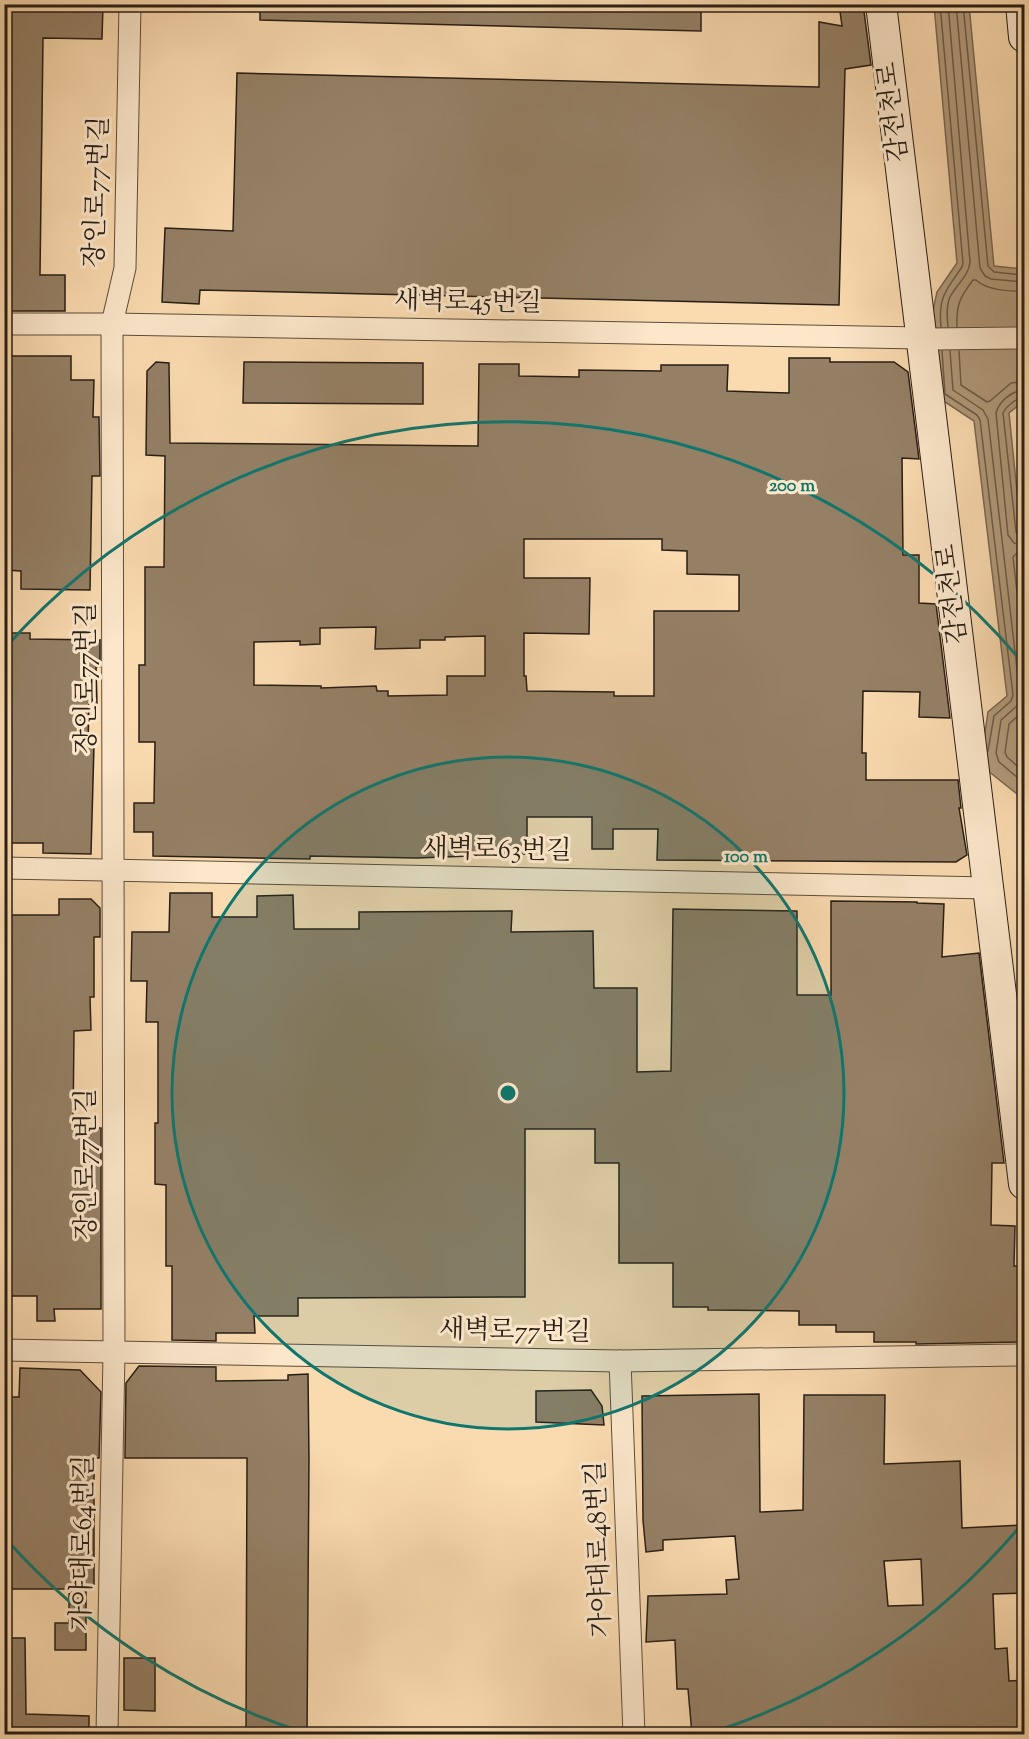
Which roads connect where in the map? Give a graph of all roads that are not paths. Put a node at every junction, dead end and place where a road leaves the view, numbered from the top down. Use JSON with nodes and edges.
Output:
{"nodes":[{"id":1,"x":129,"y":4,"type":"edge"},
{"id":2,"x":881,"y":4,"type":"edge"},
{"id":3,"x":1021,"y":4,"type":"edge"},
{"id":4,"x":1024,"y":37,"type":"edge"},
{"id":5,"x":4,"y":324,"type":"edge"},
{"id":6,"x":112,"y":324,"type":"junction"},
{"id":7,"x":926,"y":338,"type":"junction"},
{"id":8,"x":1024,"y":338,"type":"edge"},
{"id":9,"x":4,"y":868,"type":"edge"},
{"id":10,"x":114,"y":870,"type":"junction"},
{"id":11,"x":988,"y":888,"type":"junction"},
{"id":12,"x":1024,"y":1184,"type":"edge"},
{"id":13,"x":4,"y":1350,"type":"edge"},
{"id":14,"x":114,"y":1353,"type":"junction"},
{"id":15,"x":1024,"y":1355,"type":"edge"},
{"id":16,"x":620,"y":1361,"type":"junction"},
{"id":17,"x":107,"y":1734,"type":"edge"},
{"id":18,"x":634,"y":1734,"type":"edge"}],
"edges":[{"from":1,"to":6,"type":"street","name":"장인로77번길"},
{"from":2,"to":7,"type":"street","name":"감전천로"},
{"from":3,"to":4,"type":"street"},
{"from":5,"to":6,"type":"street","name":"새벽로45번길"},
{"from":6,"to":7,"type":"street","name":"새벽로45번길"},
{"from":6,"to":10,"type":"street","name":"장인로77번길"},
{"from":7,"to":8,"type":"street","name":"새벽로45번길"},
{"from":7,"to":11,"type":"street","name":"감전천로"},
{"from":9,"to":10,"type":"street","name":"새벽로63번길"},
{"from":10,"to":11,"type":"street","name":"새벽로63번길"},
{"from":10,"to":14,"type":"street","name":"장인로77번길"},
{"from":11,"to":12,"type":"street","name":"감전천로"},
{"from":13,"to":14,"type":"street","name":"새벽로77번길"},
{"from":14,"to":16,"type":"street","name":"새벽로77번길"},
{"from":14,"to":17,"type":"street","name":"가야대로64번길"},
{"from":15,"to":16,"type":"street","name":"새벽로77번길"},
{"from":16,"to":18,"type":"street","name":"가야대로48번길"}]}
